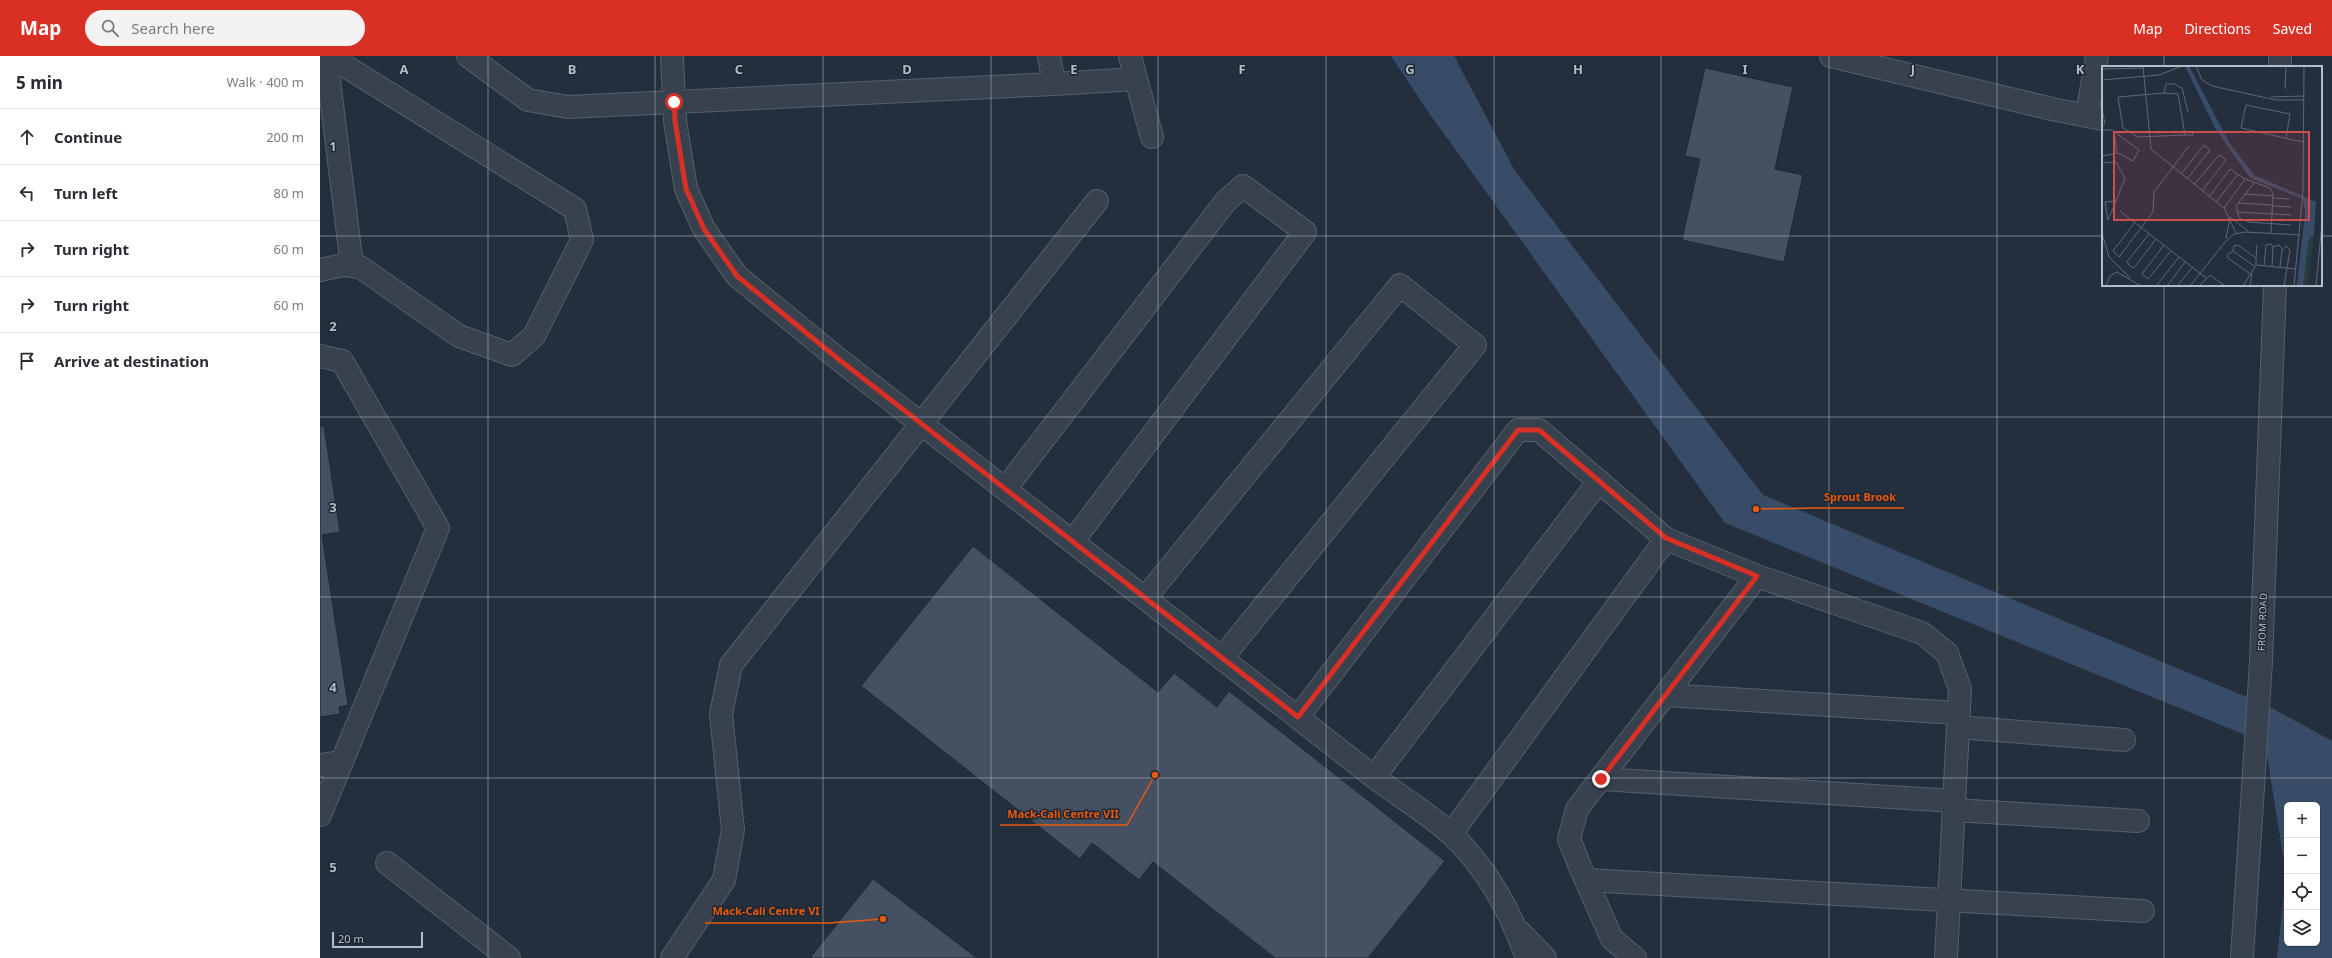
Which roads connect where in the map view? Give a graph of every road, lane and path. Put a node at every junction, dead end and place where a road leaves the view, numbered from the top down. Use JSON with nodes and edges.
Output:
{"nodes":[{"id":1,"x":326,"y":56,"type":"edge"},
{"id":2,"x":329,"y":56,"type":"edge"},
{"id":3,"x":468,"y":56,"type":"edge"},
{"id":4,"x":672,"y":56,"type":"edge"},
{"id":5,"x":1049,"y":56,"type":"edge"},
{"id":6,"x":1130,"y":56,"type":"edge"},
{"id":7,"x":1831,"y":56,"type":"edge"},
{"id":8,"x":2097,"y":56,"type":"edge"},
{"id":9,"x":1136,"y":79,"type":"junction"},
{"id":10,"x":1054,"y":84,"type":"junction"},
{"id":11,"x":674,"y":102,"type":"junction"},
{"id":12,"x":2095,"y":117,"type":"edge"},
{"id":13,"x":1152,"y":137,"type":"dead end"},
{"id":14,"x":1096,"y":201,"type":"dead end"},
{"id":15,"x":352,"y":266,"type":"junction"},
{"id":16,"x":320,"y":270,"type":"edge"},
{"id":17,"x":2276,"y":286,"type":"edge"},
{"id":18,"x":320,"y":356,"type":"edge"},
{"id":19,"x":922,"y":422,"type":"junction"},
{"id":20,"x":1599,"y":481,"type":"junction"},
{"id":21,"x":1006,"y":488,"type":"junction"},
{"id":22,"x":1666,"y":538,"type":"junction"},
{"id":23,"x":1073,"y":541,"type":"junction"},
{"id":24,"x":1757,"y":576,"type":"junction"},
{"id":25,"x":1146,"y":597,"type":"junction"},
{"id":26,"x":1222,"y":658,"type":"junction"},
{"id":27,"x":1665,"y":695,"type":"junction"},
{"id":28,"x":1298,"y":717,"type":"junction"},
{"id":29,"x":1958,"y":720,"type":"junction"},
{"id":30,"x":2124,"y":740,"type":"dead end"},
{"id":31,"x":342,"y":762,"type":"junction"},
{"id":32,"x":320,"y":765,"type":"edge"},
{"id":33,"x":1374,"y":777,"type":"junction"},
{"id":34,"x":1601,"y":779,"type":"junction"},
{"id":35,"x":1953,"y":806,"type":"junction"},
{"id":36,"x":320,"y":815,"type":"edge"},
{"id":37,"x":2138,"y":820,"type":"dead end"},
{"id":38,"x":1451,"y":834,"type":"junction"},
{"id":39,"x":387,"y":863,"type":"dead end"},
{"id":40,"x":1586,"y":880,"type":"junction"},
{"id":41,"x":1949,"y":900,"type":"junction"},
{"id":42,"x":2143,"y":911,"type":"dead end"},
{"id":43,"x":1515,"y":928,"type":"junction"},
{"id":44,"x":509,"y":958,"type":"edge"},
{"id":45,"x":672,"y":958,"type":"edge"},
{"id":46,"x":1515,"y":958,"type":"edge"},
{"id":47,"x":1527,"y":958,"type":"edge"},
{"id":48,"x":1545,"y":958,"type":"edge"},
{"id":49,"x":1635,"y":958,"type":"edge"},
{"id":50,"x":1946,"y":958,"type":"edge"},
{"id":51,"x":2242,"y":958,"type":"edge"}],
"edges":[{"from":1,"to":15,"type":"street"},
{"from":2,"to":15,"type":"street"},
{"from":3,"to":11,"type":"street"},
{"from":4,"to":11,"type":"street"},
{"from":5,"to":10,"type":"street"},
{"from":6,"to":9,"type":"street"},
{"from":7,"to":12,"type":"street"},
{"from":8,"to":12,"type":"street"},
{"from":9,"to":10,"type":"street"},
{"from":9,"to":13,"type":"street"},
{"from":10,"to":11,"type":"street"},
{"from":11,"to":19,"type":"street"},
{"from":14,"to":19,"type":"street"},
{"from":15,"to":16,"type":"street"},
{"from":17,"to":51,"type":"street","name":"FROM ROAD"},
{"from":18,"to":31,"type":"street"},
{"from":19,"to":21,"type":"street"},
{"from":19,"to":45,"type":"street"},
{"from":20,"to":22,"type":"street"},
{"from":20,"to":28,"type":"street"},
{"from":20,"to":33,"type":"street"},
{"from":21,"to":23,"type":"street"},
{"from":21,"to":23,"type":"street"},
{"from":22,"to":24,"type":"street"},
{"from":22,"to":38,"type":"street"},
{"from":23,"to":25,"type":"street"},
{"from":24,"to":27,"type":"street"},
{"from":24,"to":29,"type":"street"},
{"from":25,"to":26,"type":"street"},
{"from":25,"to":26,"type":"street"},
{"from":26,"to":28,"type":"street"},
{"from":27,"to":29,"type":"street"},
{"from":27,"to":34,"type":"street"},
{"from":28,"to":33,"type":"street"},
{"from":29,"to":30,"type":"street"},
{"from":29,"to":35,"type":"street"},
{"from":31,"to":32,"type":"street"},
{"from":31,"to":36,"type":"street"},
{"from":33,"to":38,"type":"street"},
{"from":34,"to":35,"type":"street"},
{"from":34,"to":40,"type":"street"},
{"from":35,"to":37,"type":"street"},
{"from":35,"to":41,"type":"street"},
{"from":38,"to":43,"type":"street"},
{"from":39,"to":44,"type":"street"},
{"from":40,"to":41,"type":"street"},
{"from":40,"to":49,"type":"street"},
{"from":41,"to":42,"type":"street"},
{"from":41,"to":50,"type":"street"},
{"from":43,"to":46,"type":"street"},
{"from":43,"to":47,"type":"street"},
{"from":43,"to":48,"type":"street"}]}
